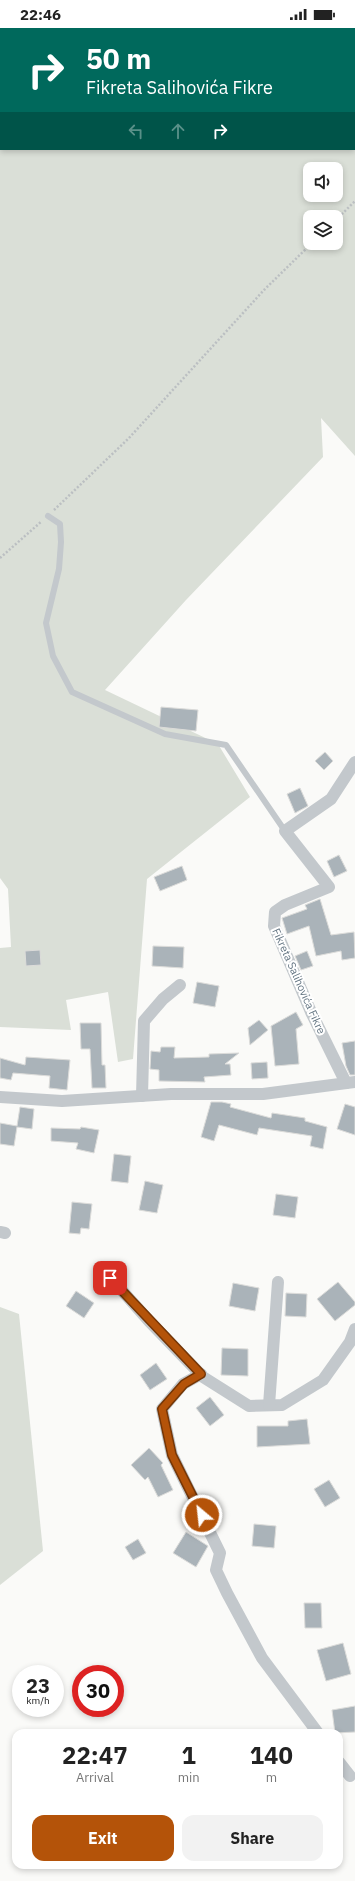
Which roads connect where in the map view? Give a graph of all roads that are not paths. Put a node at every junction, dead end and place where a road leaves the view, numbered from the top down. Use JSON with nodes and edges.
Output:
{"nodes":[{"id":1,"x":48,"y":516,"type":"road end"},
{"id":2,"x":355,"y":762,"type":"edge"},
{"id":3,"x":285,"y":831,"type":"junction"},
{"id":4,"x":180,"y":985,"type":"dead end"},
{"id":5,"x":351,"y":1083,"type":"edge"},
{"id":6,"x":142,"y":1096,"type":"junction"},
{"id":7,"x":0,"y":1097,"type":"edge"},
{"id":8,"x":110,"y":1278,"type":"dead end"},
{"id":9,"x":278,"y":1282,"type":"dead end"},
{"id":10,"x":355,"y":1329,"type":"edge"},
{"id":11,"x":201,"y":1374,"type":"junction"},
{"id":12,"x":269,"y":1405,"type":"junction"},
{"id":13,"x":315,"y":1729,"type":"edge"},
{"id":14,"x":343,"y":1767,"type":"edge"},
{"id":15,"x":350,"y":1776,"type":"dead end"}],
"edges":[{"from":1,"to":3,"type":"lane"},
{"from":2,"to":3,"type":"street"},
{"from":3,"to":5,"type":"street","name":"Fikreta Salihovića Fikre"},
{"from":4,"to":6,"type":"street"},
{"from":5,"to":6,"type":"street","name":"Fikreta Salihovića Fikre"},
{"from":6,"to":7,"type":"street","name":"Fikreta Salihovića Fikre"},
{"from":8,"to":11,"type":"street"},
{"from":9,"to":12,"type":"street"},
{"from":10,"to":12,"type":"street"},
{"from":11,"to":12,"type":"street"},
{"from":11,"to":13,"type":"street"},
{"from":14,"to":15,"type":"street"}]}
